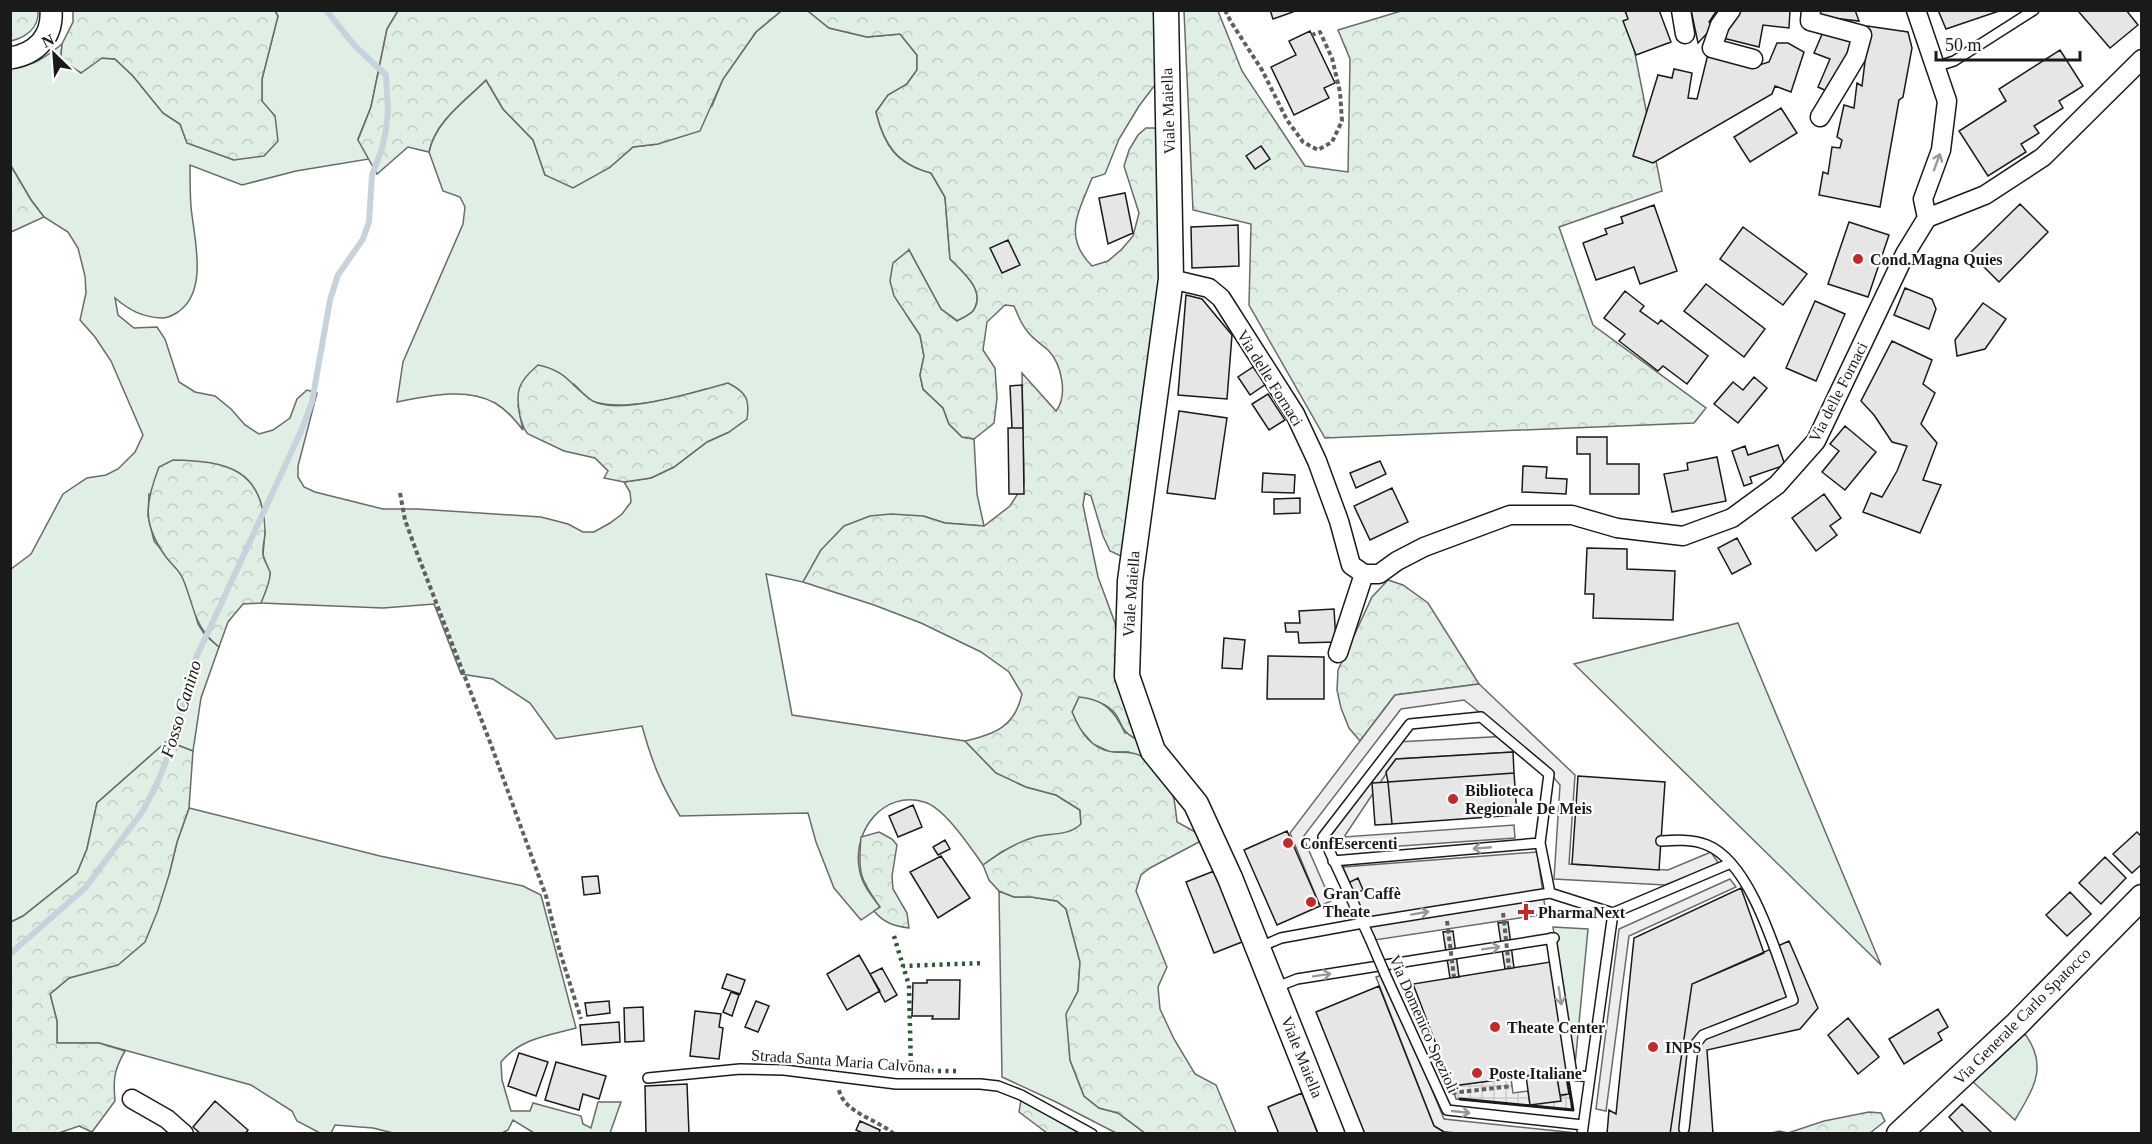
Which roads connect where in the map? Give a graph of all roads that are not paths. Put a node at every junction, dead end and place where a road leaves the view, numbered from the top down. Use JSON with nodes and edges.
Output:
{"nodes":[{"id":1,"x":51,"y":10,"type":"edge"},
{"id":2,"x":1166,"y":10,"type":"edge"},
{"id":3,"x":1681,"y":10,"type":"edge"},
{"id":4,"x":1731,"y":10,"type":"edge"},
{"id":5,"x":1811,"y":10,"type":"edge"},
{"id":6,"x":1916,"y":10,"type":"edge"},
{"id":7,"x":2034,"y":10,"type":"edge"},
{"id":8,"x":1685,"y":34,"type":"dead end"},
{"id":9,"x":10,"y":58,"type":"edge"},
{"id":10,"x":1753,"y":59,"type":"dead end"},
{"id":11,"x":2142,"y":59,"type":"edge"},
{"id":12,"x":1935,"y":67,"type":"junction"},
{"id":13,"x":1820,"y":117,"type":"dead end"},
{"id":14,"x":1927,"y":218,"type":"junction"},
{"id":15,"x":1170,"y":279,"type":"junction"},
{"id":16,"x":1364,"y":574,"type":"junction"},
{"id":17,"x":1338,"y":652,"type":"dead end"},
{"id":18,"x":1661,"y":841,"type":"dead end"},
{"id":19,"x":1540,"y":843,"type":"junction"},
{"id":20,"x":1333,"y":861,"type":"junction"},
{"id":21,"x":1731,"y":863,"type":"junction"},
{"id":22,"x":1550,"y":893,"type":"junction"},
{"id":23,"x":2142,"y":897,"type":"edge"},
{"id":24,"x":1613,"y":913,"type":"junction"},
{"id":25,"x":1363,"y":923,"type":"junction"},
{"id":26,"x":1257,"y":948,"type":"junction"},
{"id":27,"x":1274,"y":988,"type":"junction"},
{"id":28,"x":648,"y":1077,"type":"dead end"},
{"id":29,"x":1589,"y":1077,"type":"junction"},
{"id":30,"x":132,"y":1099,"type":"dead end"},
{"id":31,"x":1583,"y":1129,"type":"edge"},
{"id":32,"x":1684,"y":1130,"type":"dead end"},
{"id":33,"x":184,"y":1134,"type":"edge"},
{"id":34,"x":1092,"y":1134,"type":"edge"},
{"id":35,"x":1332,"y":1134,"type":"edge"},
{"id":36,"x":1899,"y":1134,"type":"edge"}],
"edges":[{"from":1,"to":9,"type":"street"},
{"from":2,"to":15,"type":"main road","name":"Viale Maiella"},
{"from":3,"to":8,"type":"street"},
{"from":4,"to":10,"type":"street"},
{"from":5,"to":13,"type":"street"},
{"from":6,"to":12,"type":"street"},
{"from":7,"to":12,"type":"lane"},
{"from":11,"to":14,"type":"street"},
{"from":14,"to":12,"type":"street","one_way":true},
{"from":14,"to":16,"type":"street","name":"Via delle Fornaci"},
{"from":15,"to":16,"type":"street","name":"Via delle Fornaci"},
{"from":15,"to":26,"type":"main road","name":"Viale Maiella"},
{"from":16,"to":17,"type":"street"},
{"from":18,"to":21,"type":"lane"},
{"from":19,"to":20,"type":"lane","one_way":true},
{"from":19,"to":20,"type":"lane","name":"Via Domenico Spezioli"},
{"from":19,"to":22,"type":"lane","name":"Via Domenico Spezioli"},
{"from":20,"to":25,"type":"lane","name":"Via Domenico Spezioli"},
{"from":21,"to":24,"type":"lane"},
{"from":21,"to":32,"type":"lane"},
{"from":22,"to":24,"type":"lane"},
{"from":25,"to":22,"type":"lane","one_way":true},
{"from":23,"to":36,"type":"main road","name":"Via Generale Carlo Spatocco"},
{"from":24,"to":29,"type":"lane","name":"Via Domenico Spezioli"},
{"from":25,"to":26,"type":"lane"},
{"from":25,"to":31,"type":"lane","name":"Via Domenico Spezioli","one_way":true,"bridge":true},
{"from":26,"to":27,"type":"main road","name":"Viale Maiella"},
{"from":27,"to":29,"type":"lane","one_way":true},
{"from":27,"to":35,"type":"main road","name":"Viale Maiella"},
{"from":28,"to":34,"type":"lane","name":"Strada Santa Maria Calvona"},
{"from":29,"to":31,"type":"lane","name":"Via Domenico Spezioli"},
{"from":30,"to":33,"type":"street"}]}
